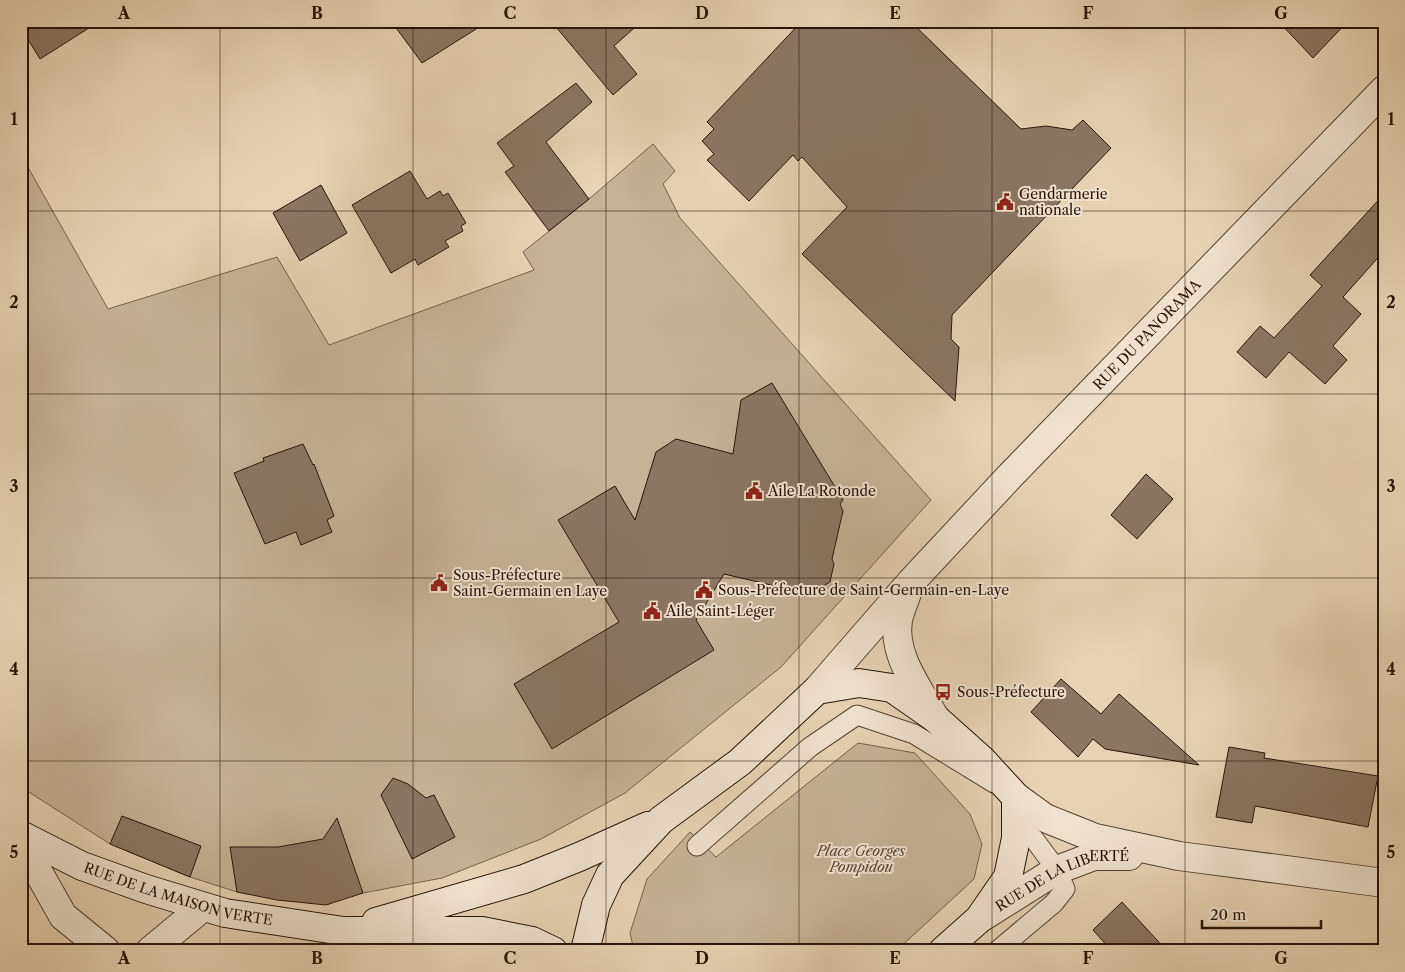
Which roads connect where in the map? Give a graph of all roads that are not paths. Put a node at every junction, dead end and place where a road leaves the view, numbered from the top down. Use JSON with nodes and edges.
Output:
{"nodes":[{"id":1,"x":1384,"y":90,"type":"edge"},
{"id":2,"x":911,"y":582,"type":"junction"},
{"id":3,"x":816,"y":690,"type":"junction"},
{"id":4,"x":936,"y":718,"type":"junction"},
{"id":5,"x":1016,"y":797,"type":"junction"},
{"id":6,"x":661,"y":820,"type":"junction"},
{"id":7,"x":1016,"y":824,"type":"junction"},
{"id":8,"x":21,"y":835,"type":"edge"},
{"id":9,"x":21,"y":841,"type":"edge"},
{"id":10,"x":697,"y":846,"type":"dead end"},
{"id":11,"x":1179,"y":856,"type":"junction"},
{"id":12,"x":1057,"y":870,"type":"junction"},
{"id":13,"x":1384,"y":883,"type":"edge"},
{"id":14,"x":203,"y":906,"type":"junction"},
{"id":15,"x":979,"y":919,"type":"junction"},
{"id":16,"x":343,"y":931,"type":"junction"},
{"id":17,"x":106,"y":951,"type":"edge"},
{"id":18,"x":150,"y":951,"type":"edge"},
{"id":19,"x":553,"y":951,"type":"edge"},
{"id":20,"x":585,"y":951,"type":"edge"},
{"id":21,"x":943,"y":951,"type":"edge"},
{"id":22,"x":997,"y":951,"type":"edge"}],
"edges":[{"from":1,"to":2,"type":"street","name":"RUE DU PANORAMA"},
{"from":2,"to":3,"type":"street","name":"RUE DU PANORAMA"},
{"from":2,"to":4,"type":"street","name":"RUE DU PANORAMA"},
{"from":3,"to":4,"type":"street"},
{"from":3,"to":6,"type":"street"},
{"from":4,"to":5,"type":"street"},
{"from":5,"to":7,"type":"street"},
{"from":5,"to":10,"type":"lane"},
{"from":5,"to":11,"type":"street","name":"RUE DE LA LIBERTÉ"},
{"from":6,"to":16,"type":"street","name":"RUE DE LA MAISON VERTE"},
{"from":6,"to":20,"type":"street"},
{"from":7,"to":12,"type":"lane"},
{"from":7,"to":15,"type":"street"},
{"from":8,"to":14,"type":"street","name":"RUE DE LA MAISON VERTE"},
{"from":9,"to":17,"type":"street"},
{"from":11,"to":12,"type":"street","name":"RUE DE LA LIBERTÉ"},
{"from":11,"to":13,"type":"street","name":"RUE DE LA LIBERTÉ"},
{"from":12,"to":15,"type":"street","name":"RUE DE LA LIBERTÉ"},
{"from":12,"to":22,"type":"lane"},
{"from":14,"to":16,"type":"street","name":"RUE DE LA MAISON VERTE"},
{"from":14,"to":18,"type":"street"},
{"from":15,"to":21,"type":"street"},
{"from":16,"to":19,"type":"street","name":"RUE DE LA MAISON VERTE"}]}
